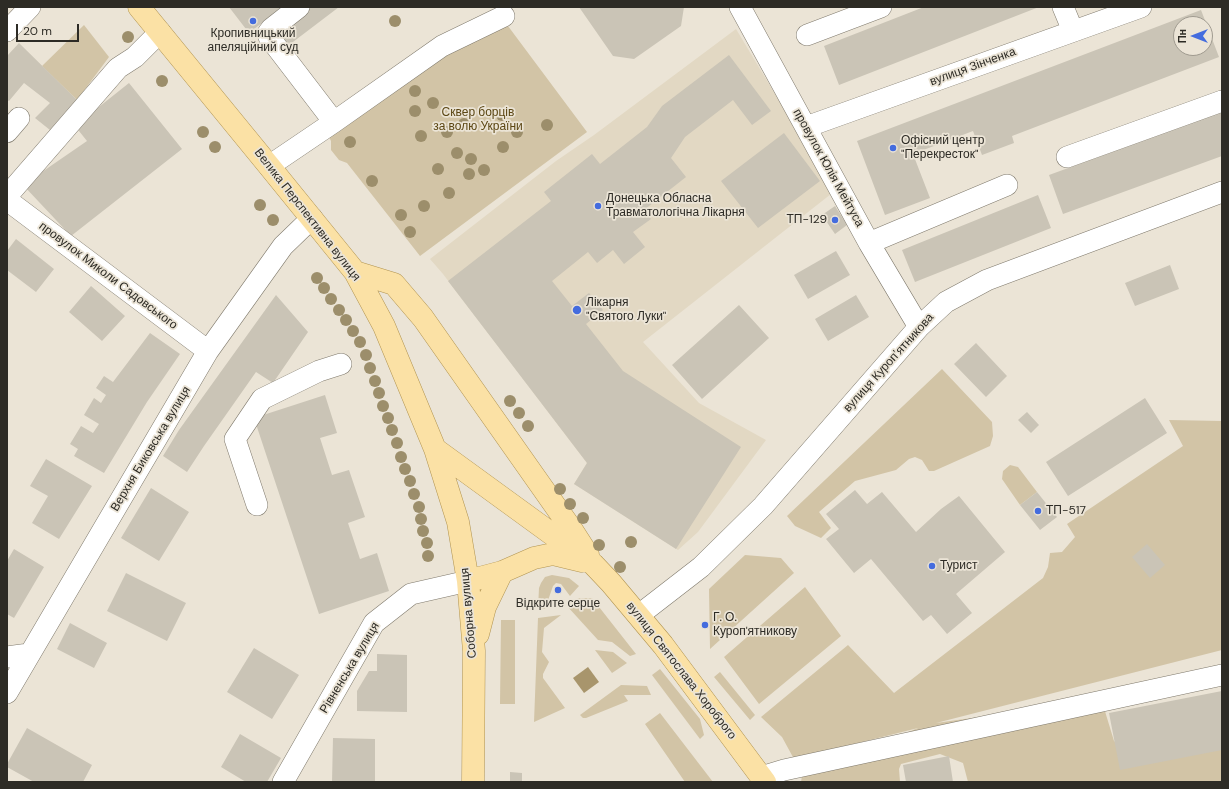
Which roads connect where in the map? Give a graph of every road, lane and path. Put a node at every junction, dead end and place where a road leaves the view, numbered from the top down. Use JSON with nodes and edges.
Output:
{"nodes":[{"id":1,"x":30,"y":7,"type":"edge"},
{"id":2,"x":139,"y":7,"type":"edge"},
{"id":3,"x":299,"y":7,"type":"edge"},
{"id":4,"x":740,"y":7,"type":"edge"},
{"id":5,"x":882,"y":7,"type":"edge"},
{"id":6,"x":1063,"y":7,"type":"edge"},
{"id":7,"x":1141,"y":7,"type":"edge"},
{"id":8,"x":504,"y":16,"type":"dead end"},
{"id":9,"x":7,"y":31,"type":"edge"},
{"id":10,"x":1073,"y":31,"type":"junction"},
{"id":11,"x":160,"y":32,"type":"junction"},
{"id":12,"x":807,"y":35,"type":"dead end"},
{"id":13,"x":1222,"y":101,"type":"edge"},
{"id":14,"x":334,"y":122,"type":"junction"},
{"id":15,"x":806,"y":127,"type":"junction"},
{"id":16,"x":1067,"y":157,"type":"dead end"},
{"id":17,"x":269,"y":166,"type":"junction"},
{"id":18,"x":1007,"y":185,"type":"dead end"},
{"id":19,"x":1222,"y":192,"type":"edge"},
{"id":20,"x":7,"y":196,"type":"edge"},
{"id":21,"x":7,"y":200,"type":"edge"},
{"id":22,"x":312,"y":218,"type":"junction"},
{"id":23,"x":869,"y":243,"type":"junction"},
{"id":24,"x":355,"y":272,"type":"junction"},
{"id":25,"x":919,"y":327,"type":"junction"},
{"id":26,"x":208,"y":351,"type":"junction"},
{"id":27,"x":341,"y":364,"type":"dead end"},
{"id":28,"x":435,"y":449,"type":"junction"},
{"id":29,"x":257,"y":504,"type":"dead end"},
{"id":30,"x":593,"y":564,"type":"junction"},
{"id":31,"x":502,"y":572,"type":"junction"},
{"id":32,"x":468,"y":581,"type":"junction"},
{"id":33,"x":639,"y":615,"type":"junction"},
{"id":34,"x":474,"y":651,"type":"junction"},
{"id":35,"x":29,"y":654,"type":"junction"},
{"id":36,"x":7,"y":657,"type":"edge"},
{"id":37,"x":1222,"y":675,"type":"edge"},
{"id":38,"x":7,"y":693,"type":"edge"},
{"id":39,"x":763,"y":779,"type":"edge"},
{"id":40,"x":283,"y":782,"type":"edge"},
{"id":41,"x":473,"y":782,"type":"edge"}],
"edges":[{"from":1,"to":9,"type":"street"},
{"from":2,"to":11,"type":"main road","name":"Велика Перспективна вулиця"},
{"from":3,"to":14,"type":"street"},
{"from":4,"to":15,"type":"street","name":"провулок Юлія Мейтуса"},
{"from":5,"to":12,"type":"street"},
{"from":6,"to":10,"type":"street"},
{"from":7,"to":10,"type":"street","name":"вулиця Зінченка"},
{"from":8,"to":14,"type":"street"},
{"from":10,"to":15,"type":"street","name":"вулиця Зінченка"},
{"from":11,"to":17,"type":"main road","name":"Велика Перспективна вулиця"},
{"from":11,"to":20,"type":"street"},
{"from":13,"to":16,"type":"street"},
{"from":14,"to":17,"type":"street"},
{"from":15,"to":23,"type":"street","name":"провулок Юлія Мейтуса"},
{"from":17,"to":22,"type":"main road","name":"Велика Перспективна вулиця"},
{"from":18,"to":23,"type":"street"},
{"from":19,"to":25,"type":"street","name":"вулиця Куропʼятникова"},
{"from":21,"to":26,"type":"street","name":"провулок Миколи Садовського"},
{"from":22,"to":24,"type":"main road","name":"Велика Перспективна вулиця"},
{"from":22,"to":26,"type":"street","name":"Верхня Биковська вулиця"},
{"from":23,"to":25,"type":"street","name":"провулок Юлія Мейтуса"},
{"from":24,"to":28,"type":"main road","name":"Велика Перспективна вулиця"},
{"from":24,"to":30,"type":"main road"},
{"from":25,"to":33,"type":"street","name":"вулиця Куропʼятникова"},
{"from":26,"to":35,"type":"street","name":"Верхня Биковська вулиця"},
{"from":27,"to":29,"type":"street"},
{"from":28,"to":30,"type":"main road"},
{"from":28,"to":32,"type":"main road","name":"Соборна вулиця"},
{"from":30,"to":31,"type":"main road"},
{"from":30,"to":33,"type":"main road","name":"вулиця Святослава Хороброго"},
{"from":31,"to":32,"type":"main road"},
{"from":31,"to":34,"type":"main road"},
{"from":32,"to":34,"type":"main road","name":"Соборна вулиця"},
{"from":32,"to":40,"type":"street","name":"Рівненська вулиця"},
{"from":33,"to":39,"type":"main road","name":"вулиця Святослава Хороброго"},
{"from":34,"to":41,"type":"main road","name":"Соборна вулиця"},
{"from":35,"to":36,"type":"street"},
{"from":35,"to":38,"type":"street","name":"Верхня Биковська вулиця"},
{"from":37,"to":39,"type":"street"}]}
